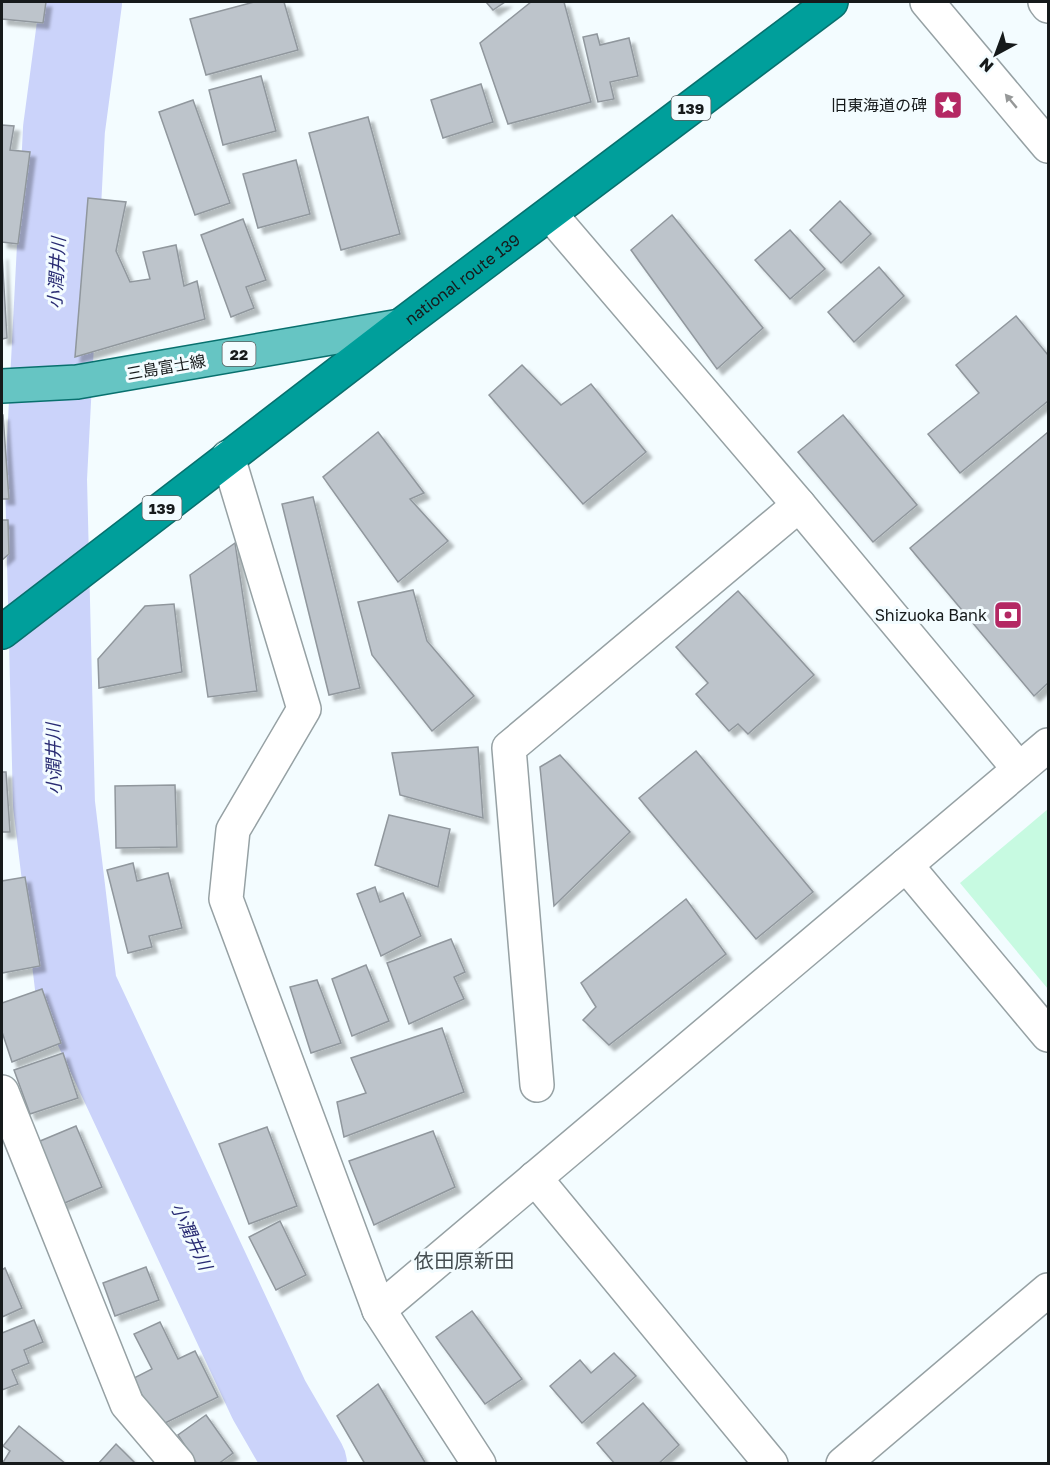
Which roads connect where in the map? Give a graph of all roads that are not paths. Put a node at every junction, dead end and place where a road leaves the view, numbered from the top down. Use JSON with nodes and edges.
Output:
{"nodes":[{"id":1,"x":831,"y":2,"type":"edge"},
{"id":2,"x":927,"y":2,"type":"edge"},
{"id":3,"x":1045,"y":2,"type":"edge"},
{"id":4,"x":1048,"y":6,"type":"edge"},
{"id":5,"x":1048,"y":146,"type":"edge"},
{"id":6,"x":550,"y":214,"type":"junction"},
{"id":7,"x":400,"y":326,"type":"junction"},
{"id":8,"x":2,"y":386,"type":"edge"},
{"id":9,"x":228,"y":457,"type":"junction"},
{"id":10,"x":798,"y":505,"type":"junction"},
{"id":11,"x":2,"y":632,"type":"edge"},
{"id":12,"x":1048,"y":745,"type":"edge"},
{"id":13,"x":1019,"y":770,"type":"junction"},
{"id":14,"x":906,"y":865,"type":"junction"},
{"id":15,"x":1048,"y":1035,"type":"edge"},
{"id":16,"x":537,"y":1085,"type":"dead end"},
{"id":17,"x":2,"y":1092,"type":"edge"},
{"id":18,"x":535,"y":1178,"type":"junction"},
{"id":19,"x":1048,"y":1290,"type":"edge"},
{"id":20,"x":379,"y":1310,"type":"junction"},
{"id":21,"x":178,"y":1464,"type":"edge"},
{"id":22,"x":479,"y":1464,"type":"edge"},
{"id":23,"x":771,"y":1464,"type":"edge"},
{"id":24,"x":843,"y":1464,"type":"edge"}],
"edges":[{"from":1,"to":6,"type":"highway","name":"national route 139","number":"139"},
{"from":5,"to":2,"type":"street","one_way":true},
{"from":3,"to":4,"type":"street"},
{"from":6,"to":7,"type":"highway","name":"national route 139","number":"139"},
{"from":6,"to":10,"type":"street"},
{"from":7,"to":8,"type":"main road","name":"三島富士線","number":"22"},
{"from":7,"to":9,"type":"highway","name":"national route 139","number":"139"},
{"from":9,"to":11,"type":"highway","name":"national route 139","number":"139"},
{"from":9,"to":20,"type":"street"},
{"from":10,"to":13,"type":"street"},
{"from":10,"to":16,"type":"street"},
{"from":12,"to":13,"type":"street"},
{"from":13,"to":14,"type":"street"},
{"from":14,"to":15,"type":"street"},
{"from":14,"to":18,"type":"street"},
{"from":17,"to":21,"type":"street"},
{"from":18,"to":20,"type":"street"},
{"from":18,"to":23,"type":"street"},
{"from":19,"to":24,"type":"street"},
{"from":20,"to":22,"type":"street"}]}
